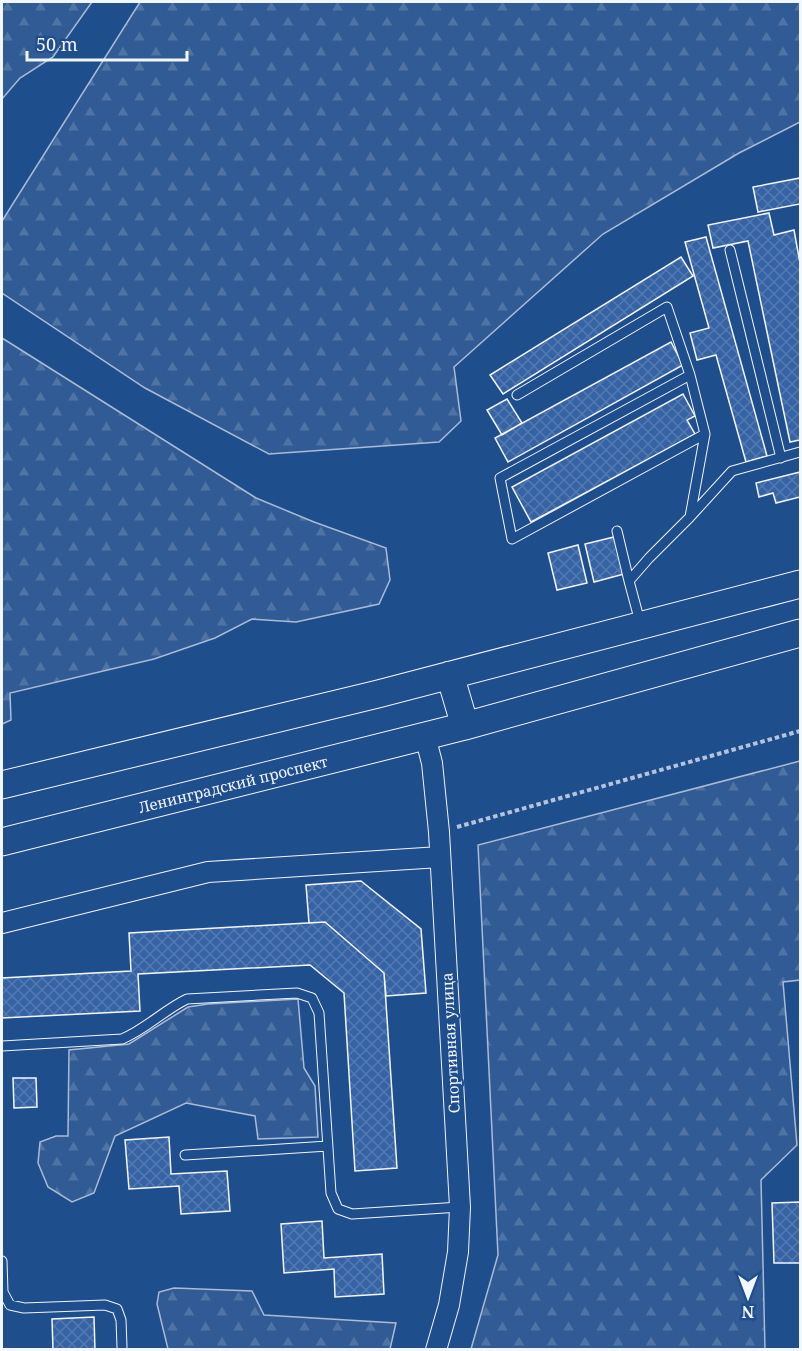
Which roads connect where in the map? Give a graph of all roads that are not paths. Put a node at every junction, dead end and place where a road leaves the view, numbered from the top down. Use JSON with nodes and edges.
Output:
{"nodes":[{"id":1,"x":730,"y":250,"type":"dead end"},
{"id":2,"x":690,"y":375,"type":"junction"},
{"id":3,"x":517,"y":395,"type":"dead end"},
{"id":4,"x":705,"y":434,"type":"junction"},
{"id":5,"x":801,"y":452,"type":"edge"},
{"id":6,"x":781,"y":458,"type":"junction"},
{"id":7,"x":690,"y":517,"type":"junction"},
{"id":8,"x":617,"y":531,"type":"dead end"},
{"id":9,"x":629,"y":581,"type":"junction"},
{"id":10,"x":801,"y":584,"type":"edge"},
{"id":11,"x":641,"y":625,"type":"junction"},
{"id":12,"x":801,"y":633,"type":"edge"},
{"id":13,"x":450,"y":675,"type":"junction"},
{"id":14,"x":465,"y":726,"type":"junction"},
{"id":15,"x":425,"y":736,"type":"junction"},
{"id":16,"x":2,"y":785,"type":"edge"},
{"id":17,"x":2,"y":842,"type":"edge"},
{"id":18,"x":440,"y":857,"type":"junction"},
{"id":19,"x":2,"y":923,"type":"edge"},
{"id":20,"x":2,"y":1046,"type":"edge"},
{"id":21,"x":328,"y":1146,"type":"junction"},
{"id":22,"x":185,"y":1155,"type":"dead end"},
{"id":23,"x":460,"y":1207,"type":"junction"},
{"id":24,"x":2,"y":1261,"type":"edge"},
{"id":25,"x":122,"y":1347,"type":"dead end"},
{"id":26,"x":436,"y":1350,"type":"edge"}],
"edges":[{"from":1,"to":6,"type":"lane"},
{"from":2,"to":3,"type":"lane"},
{"from":2,"to":4,"type":"lane"},
{"from":2,"to":4,"type":"lane"},
{"from":4,"to":7,"type":"lane"},
{"from":5,"to":6,"type":"lane"},
{"from":6,"to":7,"type":"lane"},
{"from":7,"to":9,"type":"lane"},
{"from":8,"to":9,"type":"lane"},
{"from":9,"to":11,"type":"lane"},
{"from":10,"to":11,"type":"main road"},
{"from":11,"to":13,"type":"main road"},
{"from":12,"to":14,"type":"main road","name":"Ленинградский проспект"},
{"from":13,"to":14,"type":"main road"},
{"from":13,"to":16,"type":"main road"},
{"from":14,"to":15,"type":"main road","name":"Ленинградский проспект"},
{"from":15,"to":17,"type":"main road","name":"Ленинградский проспект"},
{"from":15,"to":18,"type":"street","name":"Спортивная улица"},
{"from":18,"to":19,"type":"street"},
{"from":18,"to":23,"type":"street","name":"Спортивная улица"},
{"from":20,"to":21,"type":"lane"},
{"from":21,"to":22,"type":"lane"},
{"from":21,"to":23,"type":"lane"},
{"from":23,"to":26,"type":"street","name":"Спортивная улица"},
{"from":24,"to":25,"type":"lane"}]}
